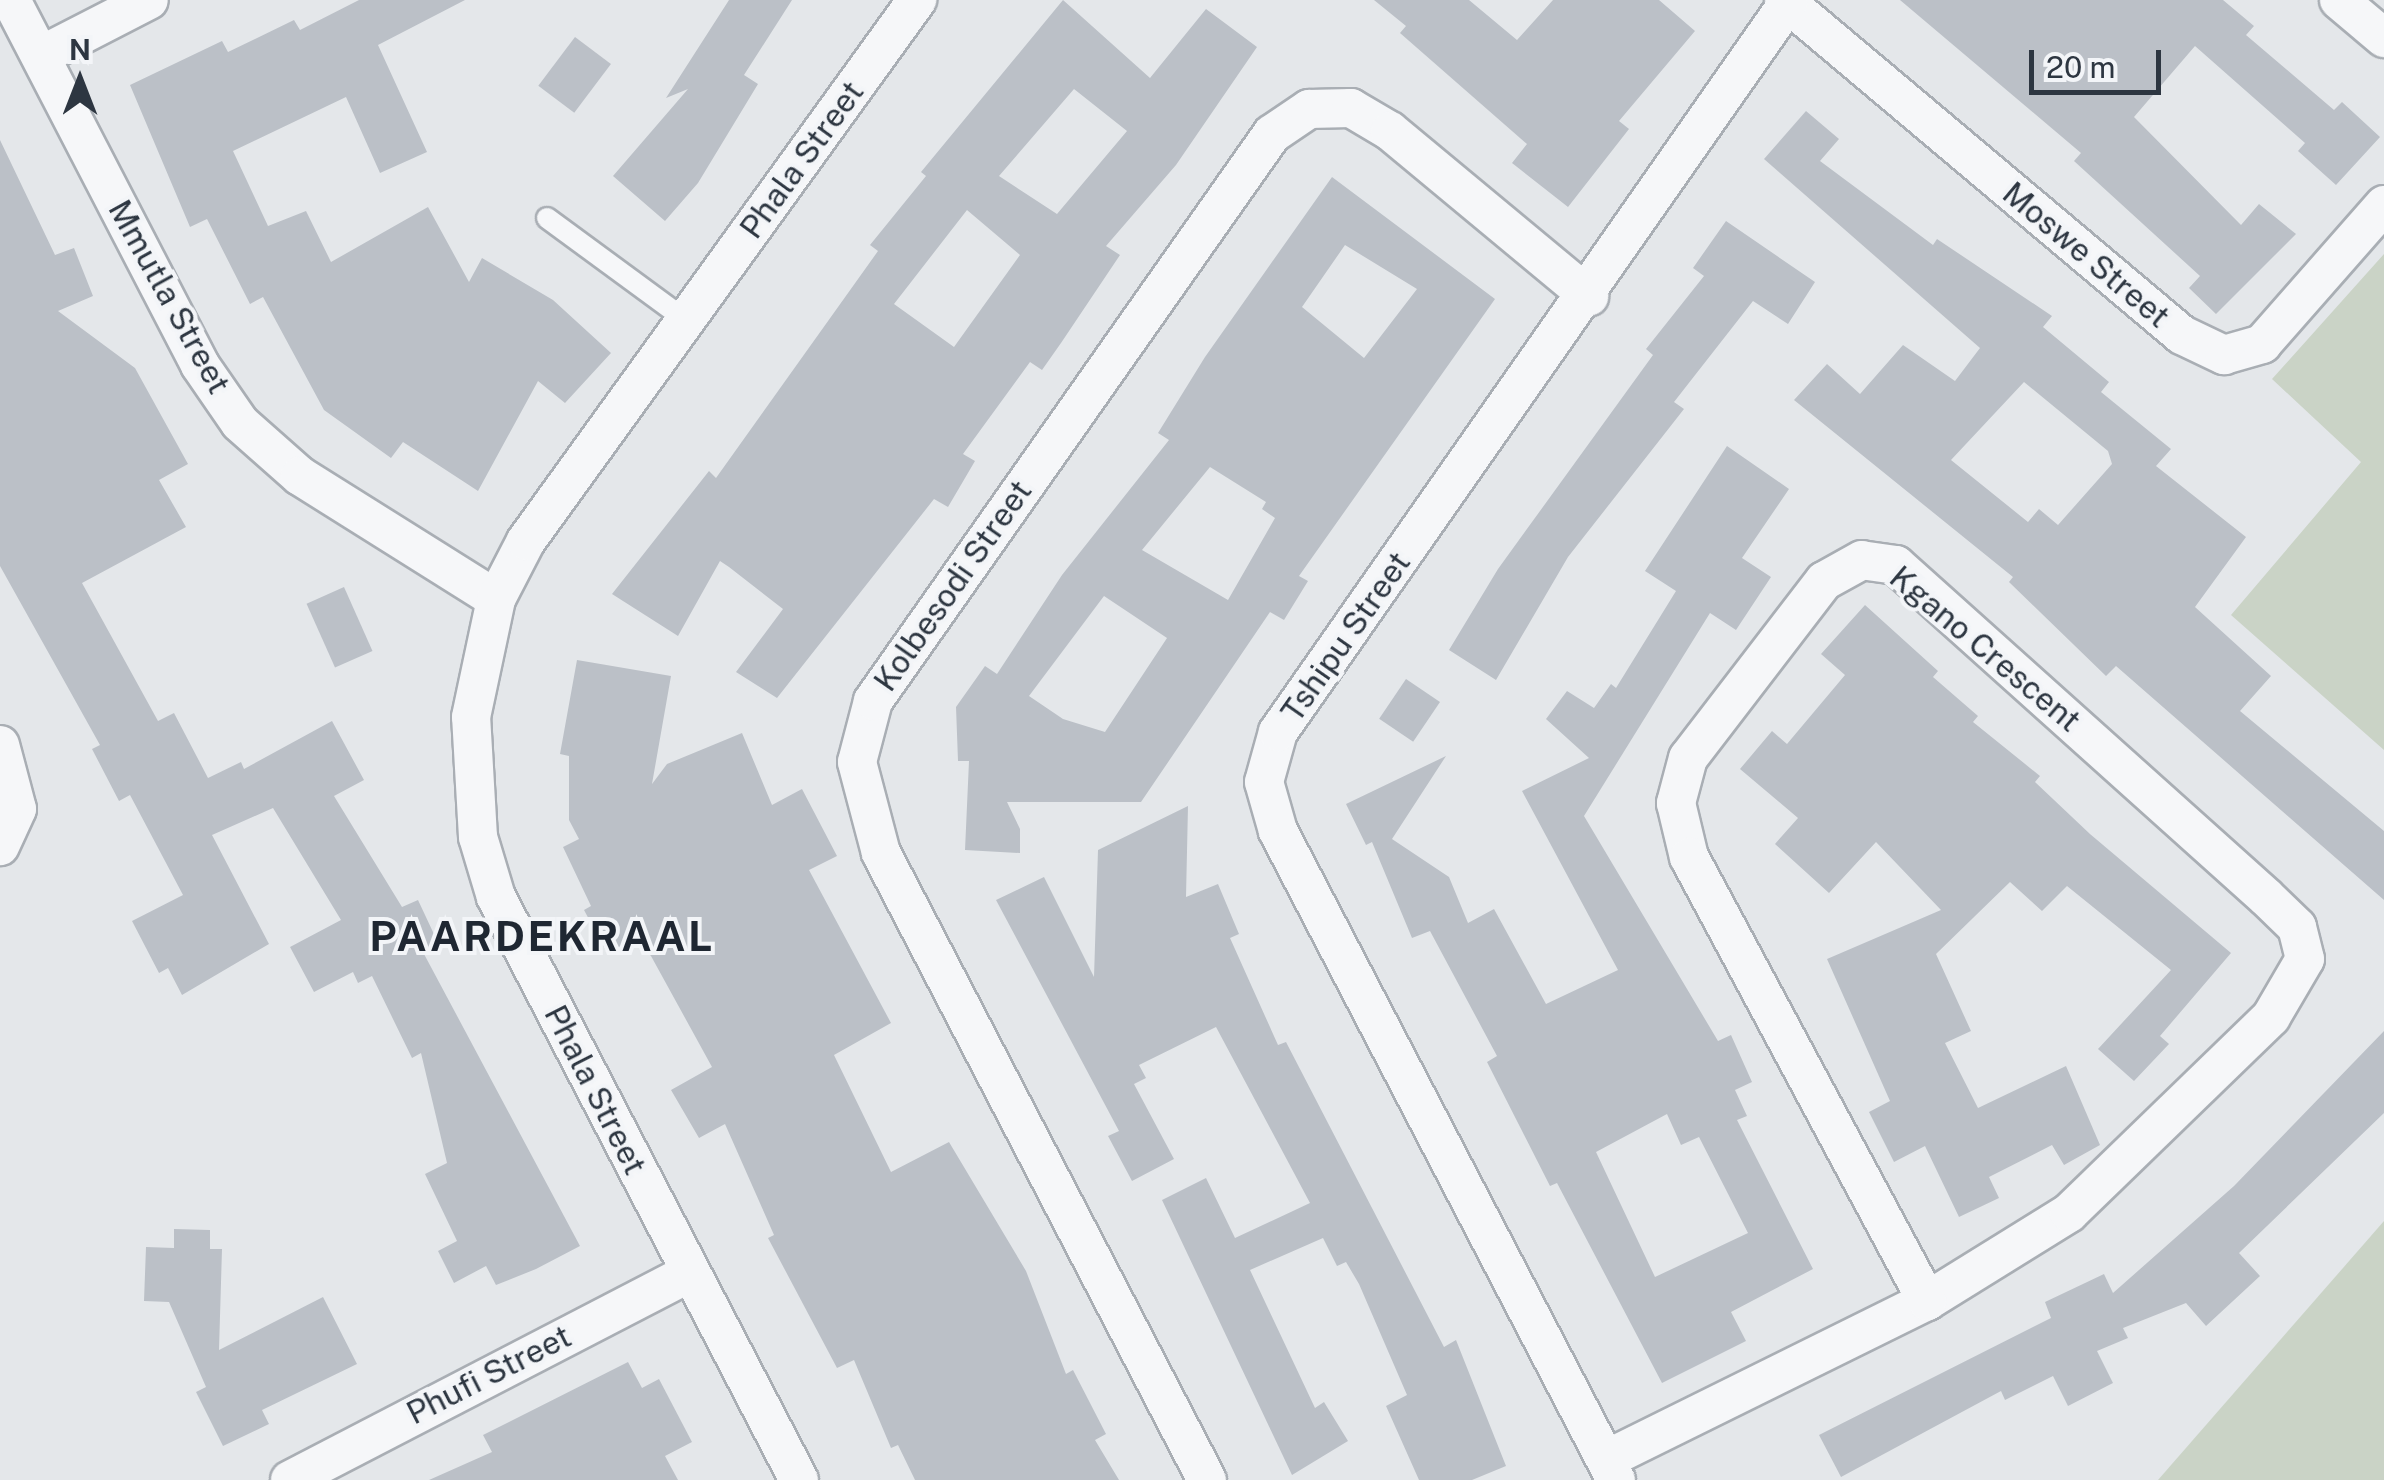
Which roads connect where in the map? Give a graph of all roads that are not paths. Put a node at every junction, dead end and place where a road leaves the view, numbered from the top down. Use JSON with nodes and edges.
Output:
{"nodes":[{"id":1,"x":10,"y":0,"type":"edge"},
{"id":2,"x":149,"y":0,"type":"edge"},
{"id":3,"x":917,"y":0,"type":"edge"},
{"id":4,"x":2340,"y":0,"type":"edge"},
{"id":5,"x":1786,"y":2,"type":"edge"},
{"id":6,"x":2384,"y":38,"type":"edge"},
{"id":7,"x":42,"y":55,"type":"junction"},
{"id":8,"x":2384,"y":205,"type":"edge"},
{"id":9,"x":546,"y":218,"type":"dead end"},
{"id":10,"x":1589,"y":296,"type":"junction"},
{"id":11,"x":686,"y":320,"type":"junction"},
{"id":12,"x":496,"y":599,"type":"junction"},
{"id":13,"x":0,"y":744,"type":"edge"},
{"id":14,"x":0,"y":846,"type":"edge"},
{"id":15,"x":689,"y":1273,"type":"junction"},
{"id":16,"x":1927,"y":1302,"type":"junction"},
{"id":17,"x":1611,"y":1470,"type":"edge"},
{"id":18,"x":290,"y":1480,"type":"edge"},
{"id":19,"x":799,"y":1480,"type":"edge"},
{"id":20,"x":1207,"y":1480,"type":"edge"}],
"edges":[{"from":1,"to":7,"type":"street","name":"Mmutla Street"},
{"from":2,"to":7,"type":"street"},
{"from":3,"to":11,"type":"street","name":"Phala Street"},
{"from":4,"to":6,"type":"street"},
{"from":5,"to":8,"type":"street","name":"Moswe Street"},
{"from":5,"to":10,"type":"street","name":"Tshipu Street"},
{"from":7,"to":12,"type":"street","name":"Mmutla Street"},
{"from":9,"to":11,"type":"lane"},
{"from":10,"to":17,"type":"street","name":"Tshipu Street"},
{"from":10,"to":20,"type":"street","name":"Kolbesodi Street"},
{"from":11,"to":12,"type":"street","name":"Phala Street"},
{"from":12,"to":15,"type":"street","name":"Phala Street"},
{"from":13,"to":14,"type":"street"},
{"from":15,"to":18,"type":"street","name":"Phufi Street"},
{"from":15,"to":19,"type":"street","name":"Phala Street"},
{"from":16,"to":16,"type":"street","name":"Kgano Crescent"},
{"from":16,"to":17,"type":"street","name":"Kgano Crescent"}]}
